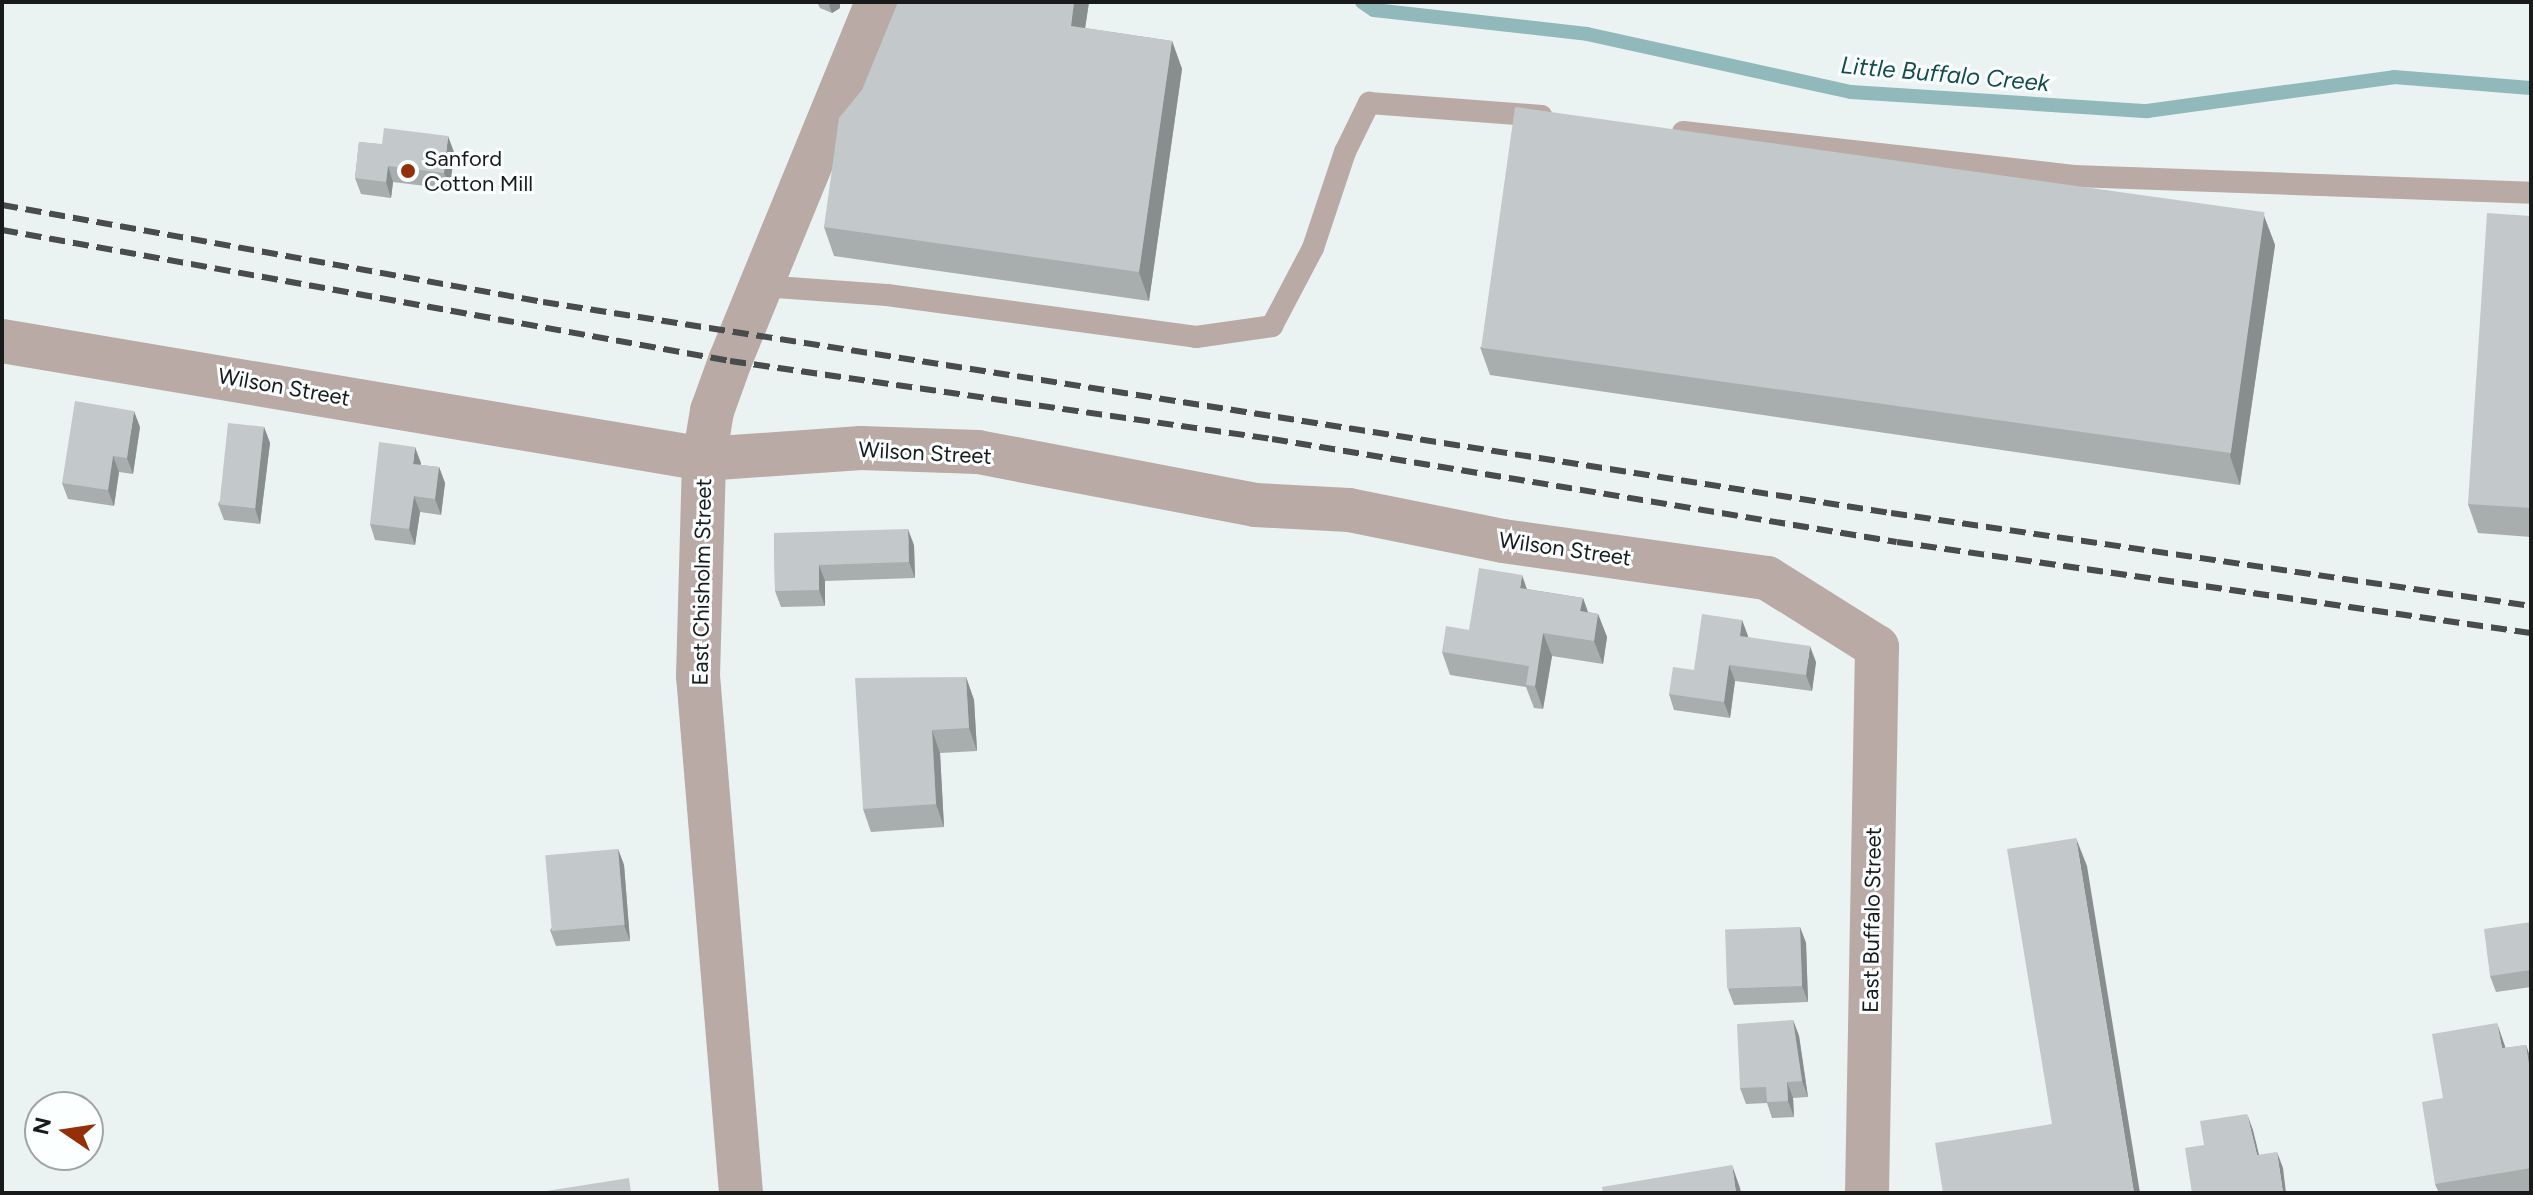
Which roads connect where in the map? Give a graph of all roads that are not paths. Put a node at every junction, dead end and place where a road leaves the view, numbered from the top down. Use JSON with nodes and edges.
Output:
{"nodes":[{"id":1,"x":877,"y":2,"type":"edge"},
{"id":2,"x":1569,"y":119,"type":"edge"},
{"id":3,"x":1662,"y":130,"type":"edge"},
{"id":4,"x":2531,"y":193,"type":"edge"},
{"id":5,"x":761,"y":286,"type":"junction"},
{"id":6,"x":2,"y":341,"type":"edge"},
{"id":7,"x":704,"y":459,"type":"junction"},
{"id":8,"x":1877,"y":647,"type":"joint"},
{"id":9,"x":741,"y":1193,"type":"edge"},
{"id":10,"x":1867,"y":1193,"type":"edge"}],
"edges":[{"from":1,"to":5,"type":"street","name":"East Chisholm Street"},
{"from":2,"to":5,"type":"lane"},
{"from":3,"to":4,"type":"lane"},
{"from":5,"to":7,"type":"street","name":"East Chisholm Street"},
{"from":6,"to":7,"type":"street","name":"Wilson Street"},
{"from":7,"to":8,"type":"street","name":"Wilson Street"},
{"from":7,"to":9,"type":"street","name":"East Chisholm Street"},
{"from":8,"to":10,"type":"street","name":"East Buffalo Street"}]}
